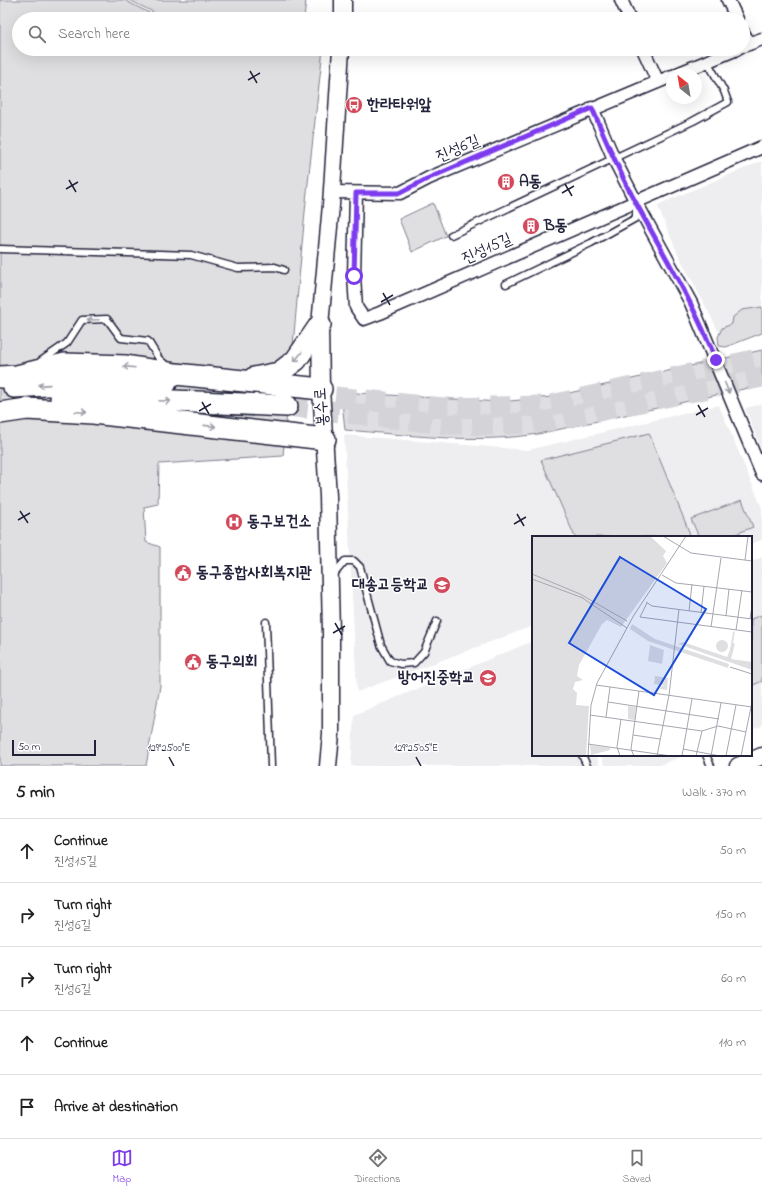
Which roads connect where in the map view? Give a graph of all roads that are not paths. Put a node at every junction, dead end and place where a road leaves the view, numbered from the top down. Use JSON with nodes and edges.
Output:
{"nodes":[{"id":1,"x":343,"y":0,"type":"edge"},
{"id":2,"x":621,"y":0,"type":"edge"},
{"id":3,"x":728,"y":0,"type":"edge"},
{"id":4,"x":343,"y":12,"type":"edge"},
{"id":5,"x":627,"y":12,"type":"edge"},
{"id":6,"x":734,"y":12,"type":"edge"},
{"id":7,"x":762,"y":39,"type":"edge"},
{"id":8,"x":750,"y":44,"type":"edge"},
{"id":9,"x":341,"y":56,"type":"edge"},
{"id":10,"x":646,"y":56,"type":"edge"},
{"id":11,"x":720,"y":56,"type":"edge"},
{"id":12,"x":707,"y":61,"type":"junction"},
{"id":13,"x":691,"y":68,"type":"edge"},
{"id":14,"x":666,"y":79,"type":"edge"},
{"id":15,"x":658,"y":82,"type":"junction"},
{"id":16,"x":592,"y":108,"type":"junction"},
{"id":17,"x":762,"y":147,"type":"edge"},
{"id":18,"x":614,"y":159,"type":"junction"},
{"id":19,"x":332,"y":192,"type":"junction"},
{"id":20,"x":356,"y":193,"type":"junction"},
{"id":21,"x":636,"y":202,"type":"junction"},
{"id":22,"x":451,"y":234,"type":"dead end"},
{"id":23,"x":0,"y":249,"type":"edge"},
{"id":24,"x":284,"y":270,"type":"dead end"},
{"id":25,"x":506,"y":284,"type":"dead end"},
{"id":26,"x":320,"y":324,"type":"junction"},
{"id":27,"x":176,"y":374,"type":"junction"},
{"id":28,"x":9,"y":377,"type":"edge"},
{"id":29,"x":246,"y":380,"type":"junction"},
{"id":30,"x":0,"y":388,"type":"edge"},
{"id":31,"x":321,"y":388,"type":"junction"},
{"id":32,"x":0,"y":401,"type":"edge"},
{"id":33,"x":0,"y":413,"type":"edge"},
{"id":34,"x":324,"y":439,"type":"junction"},
{"id":35,"x":762,"y":474,"type":"edge"},
{"id":36,"x":330,"y":580,"type":"junction"},
{"id":37,"x":437,"y":621,"type":"dead end"},
{"id":38,"x":266,"y":622,"type":"dead end"},
{"id":39,"x":582,"y":756,"type":"edge"},
{"id":40,"x":706,"y":756,"type":"edge"},
{"id":41,"x":762,"y":756,"type":"edge"},
{"id":42,"x":271,"y":766,"type":"edge"},
{"id":43,"x":328,"y":766,"type":"edge"},
{"id":44,"x":587,"y":766,"type":"edge"},
{"id":45,"x":711,"y":766,"type":"edge"},
{"id":46,"x":738,"y":766,"type":"edge"}],
"edges":[{"from":1,"to":4,"type":"main road"},
{"from":2,"to":5,"type":"street"},
{"from":3,"to":6,"type":"street"},
{"from":7,"to":8,"type":"street"},
{"from":9,"to":19,"type":"main road","name":"봉수로"},
{"from":10,"to":15,"type":"street"},
{"from":11,"to":12,"type":"street"},
{"from":12,"to":13,"type":"street"},
{"from":12,"to":18,"type":"lane"},
{"from":14,"to":15,"type":"street","name":"진성6길"},
{"from":15,"to":16,"type":"street","name":"진성6길"},
{"from":16,"to":18,"type":"street"},
{"from":16,"to":20,"type":"street","name":"진성6길"},
{"from":17,"to":21,"type":"street","name":"진성15길"},
{"from":18,"to":21,"type":"street"},
{"from":18,"to":22,"type":"lane"},
{"from":19,"to":20,"type":"street","name":"진성6길"},
{"from":19,"to":26,"type":"main road","name":"봉수로"},
{"from":20,"to":21,"type":"street","name":"진성15길"},
{"from":21,"to":25,"type":"lane"},
{"from":21,"to":35,"type":"street","one_way":true},
{"from":23,"to":24,"type":"lane"},
{"from":26,"to":29,"type":"highway","one_way":true},
{"from":26,"to":31,"type":"main road","name":"봉수로"},
{"from":27,"to":28,"type":"highway","one_way":true},
{"from":27,"to":28,"type":"lane","one_way":true},
{"from":27,"to":29,"type":"highway"},
{"from":29,"to":31,"type":"highway"},
{"from":32,"to":30,"type":"highway","one_way":true},
{"from":31,"to":34,"type":"main road","name":"봉수로"},
{"from":33,"to":34,"type":"highway","one_way":true},
{"from":34,"to":36,"type":"main road","name":"봉수로"},
{"from":36,"to":37,"type":"lane"},
{"from":36,"to":43,"type":"main road","name":"봉수로"},
{"from":38,"to":42,"type":"lane"},
{"from":39,"to":44,"type":"lane"},
{"from":40,"to":45,"type":"lane"},
{"from":41,"to":46,"type":"main road"}]}
